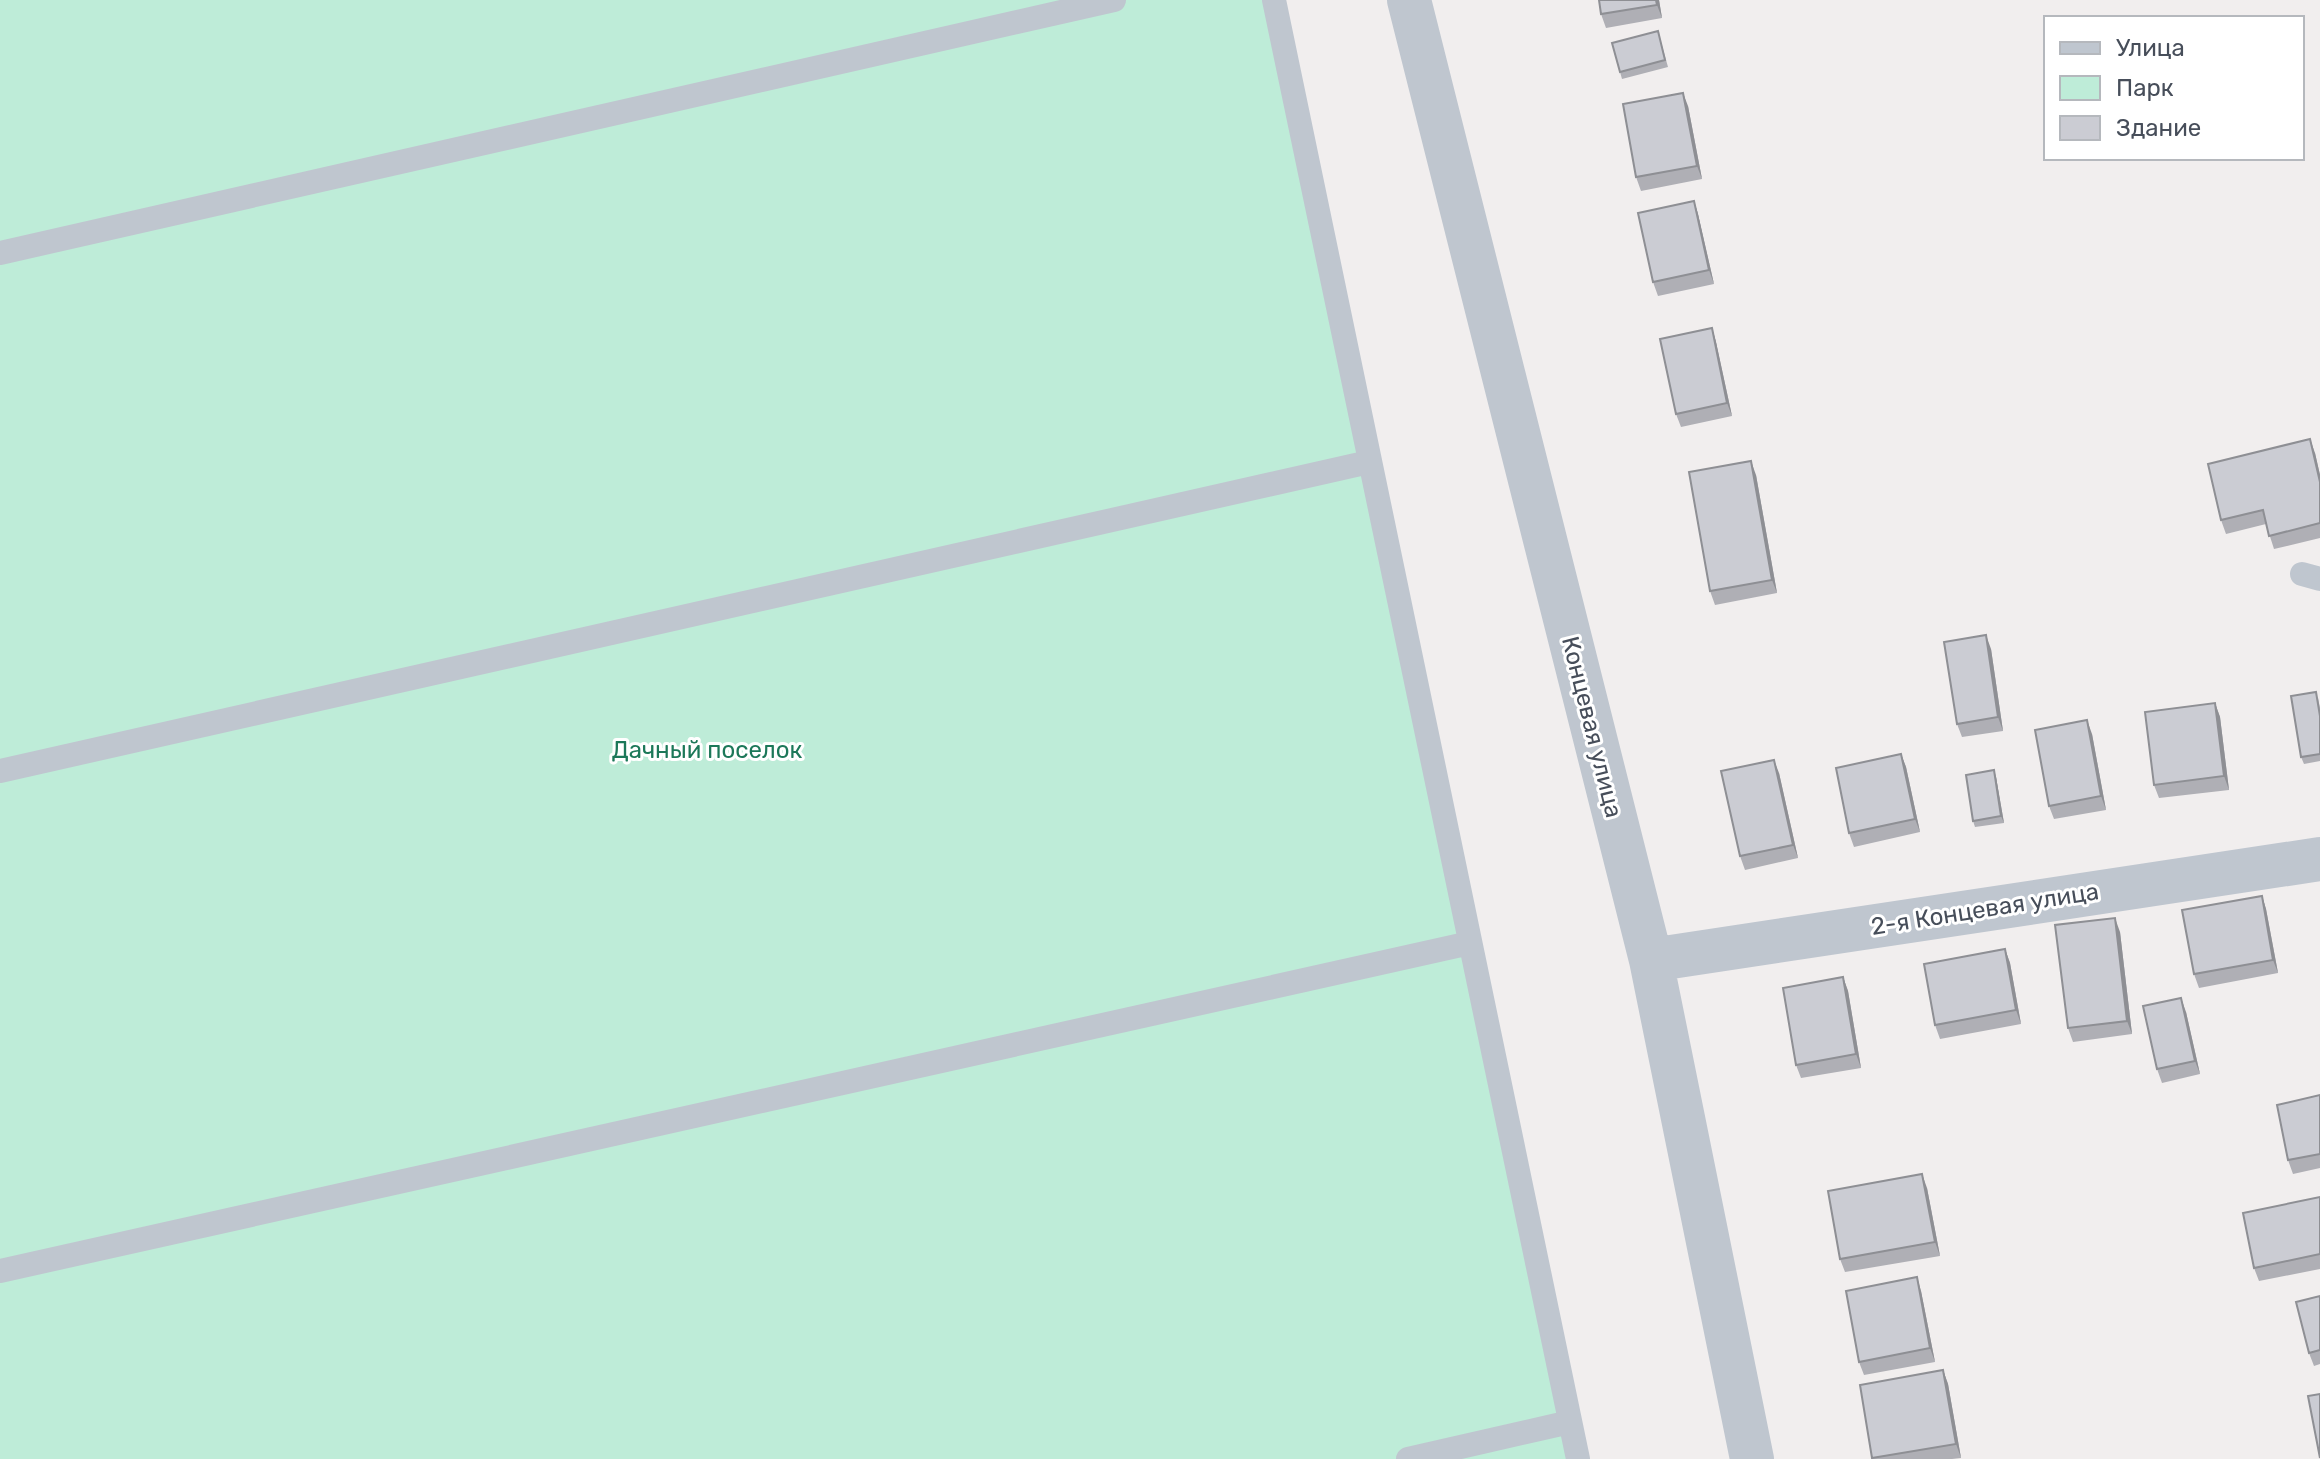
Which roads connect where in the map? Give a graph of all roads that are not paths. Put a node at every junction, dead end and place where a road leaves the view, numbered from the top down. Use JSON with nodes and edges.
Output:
{"nodes":[{"id":1,"x":1114,"y":0,"type":"edge"},
{"id":2,"x":1274,"y":0,"type":"edge"},
{"id":3,"x":1409,"y":0,"type":"edge"},
{"id":4,"x":0,"y":253,"type":"edge"},
{"id":5,"x":1369,"y":462,"type":"junction"},
{"id":6,"x":0,"y":771,"type":"edge"},
{"id":7,"x":2320,"y":859,"type":"edge"},
{"id":8,"x":1470,"y":943,"type":"junction"},
{"id":9,"x":1651,"y":960,"type":"junction"},
{"id":10,"x":0,"y":1271,"type":"edge"},
{"id":11,"x":1570,"y":1422,"type":"junction"},
{"id":12,"x":1408,"y":1459,"type":"edge"},
{"id":13,"x":1578,"y":1459,"type":"edge"},
{"id":14,"x":1752,"y":1459,"type":"edge"}],
"edges":[{"from":1,"to":4,"type":"lane"},
{"from":2,"to":5,"type":"lane"},
{"from":3,"to":9,"type":"street","name":"Концевая улица"},
{"from":5,"to":6,"type":"lane"},
{"from":5,"to":8,"type":"lane"},
{"from":7,"to":9,"type":"street","name":"2-я Концевая улица"},
{"from":8,"to":10,"type":"lane"},
{"from":8,"to":11,"type":"lane"},
{"from":9,"to":14,"type":"street","name":"Концевая улица"},
{"from":11,"to":12,"type":"lane"},
{"from":11,"to":13,"type":"lane"}]}
